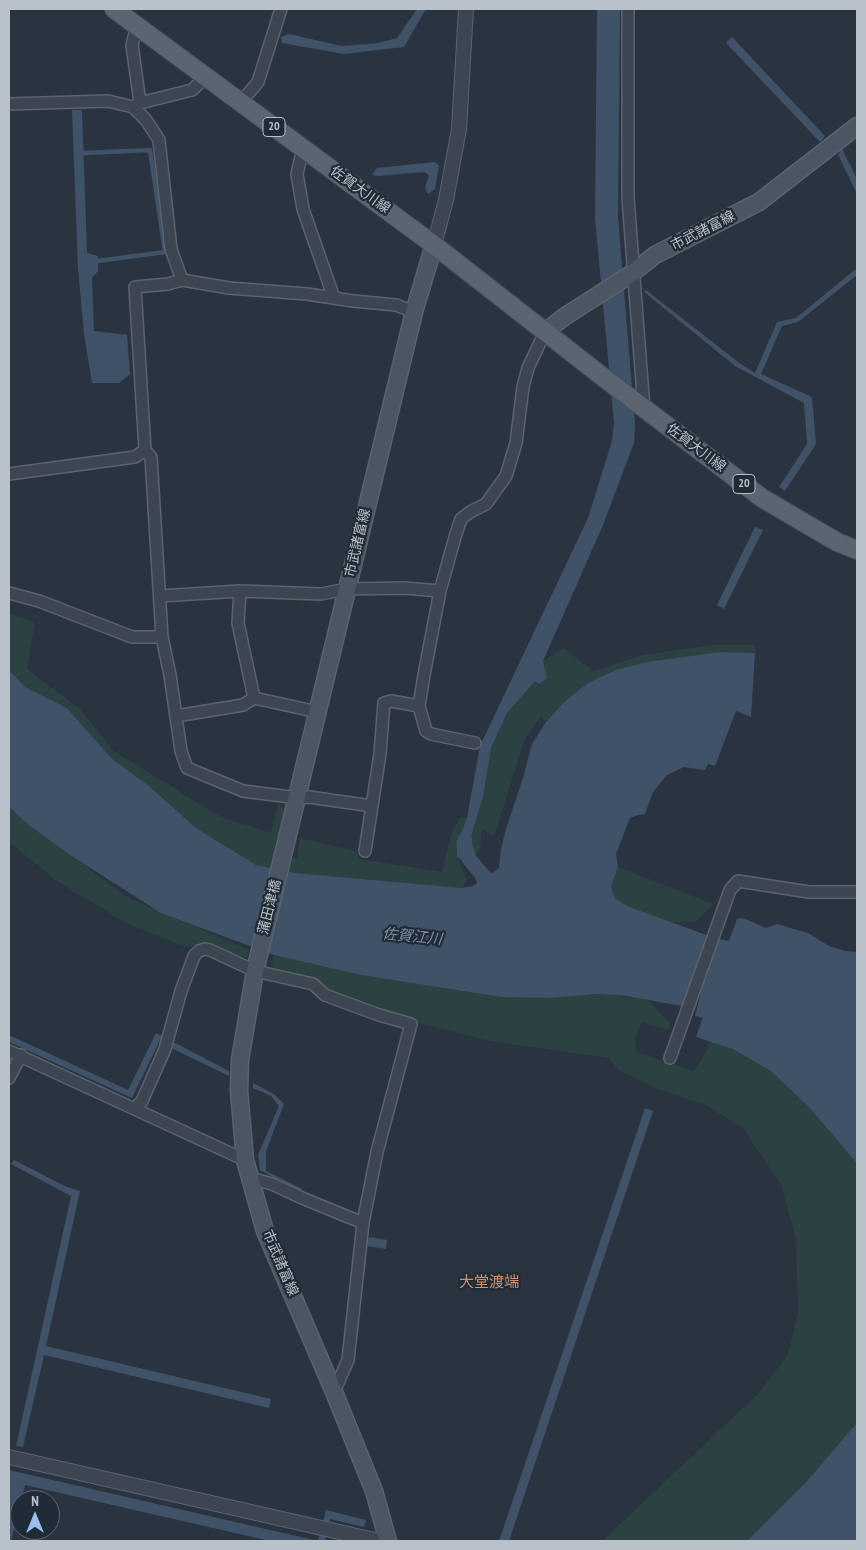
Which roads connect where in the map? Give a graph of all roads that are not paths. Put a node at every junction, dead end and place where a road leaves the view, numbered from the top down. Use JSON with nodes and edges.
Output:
{"nodes":[{"id":1,"x":114,"y":9,"type":"edge"},
{"id":2,"x":281,"y":9,"type":"edge"},
{"id":3,"x":466,"y":9,"type":"edge"},
{"id":4,"x":628,"y":9,"type":"edge"},
{"id":5,"x":137,"y":26,"type":"junction"},
{"id":6,"x":206,"y":77,"type":"junction"},
{"id":7,"x":241,"y":102,"type":"junction"},
{"id":8,"x":9,"y":104,"type":"edge"},
{"id":9,"x":137,"y":105,"type":"junction"},
{"id":10,"x":857,"y":126,"type":"edge"},
{"id":11,"x":304,"y":148,"type":"junction"},
{"id":12,"x":434,"y":245,"type":"junction"},
{"id":13,"x":633,"y":272,"type":"junction"},
{"id":14,"x":182,"y":280,"type":"junction"},
{"id":15,"x":334,"y":298,"type":"junction"},
{"id":16,"x":414,"y":312,"type":"junction"},
{"id":17,"x":545,"y":332,"type":"junction"},
{"id":18,"x":642,"y":407,"type":"junction"},
{"id":19,"x":145,"y":450,"type":"junction"},
{"id":20,"x":9,"y":474,"type":"edge"},
{"id":21,"x":857,"y":550,"type":"edge"},
{"id":22,"x":347,"y":589,"type":"junction"},
{"id":23,"x":240,"y":591,"type":"junction"},
{"id":24,"x":440,"y":591,"type":"junction"},
{"id":25,"x":9,"y":593,"type":"edge"},
{"id":26,"x":160,"y":596,"type":"junction"},
{"id":27,"x":162,"y":637,"type":"junction"},
{"id":28,"x":254,"y":698,"type":"junction"},
{"id":29,"x":419,"y":706,"type":"junction"},
{"id":30,"x":318,"y":712,"type":"junction"},
{"id":31,"x":176,"y":716,"type":"junction"},
{"id":32,"x":475,"y":743,"type":"dead end"},
{"id":33,"x":298,"y":798,"type":"junction"},
{"id":34,"x":372,"y":806,"type":"junction"},
{"id":35,"x":286,"y":843,"type":"joint"},
{"id":36,"x":365,"y":851,"type":"dead end"},
{"id":37,"x":857,"y":892,"type":"edge"},
{"id":38,"x":254,"y":971,"type":"junction"},
{"id":39,"x":9,"y":1051,"type":"edge"},
{"id":40,"x":21,"y":1056,"type":"junction"},
{"id":41,"x":670,"y":1058,"type":"dead end"},
{"id":42,"x":9,"y":1078,"type":"edge"},
{"id":43,"x":135,"y":1108,"type":"junction"},
{"id":44,"x":245,"y":1160,"type":"junction"},
{"id":45,"x":250,"y":1178,"type":"junction"},
{"id":46,"x":363,"y":1223,"type":"junction"},
{"id":47,"x":334,"y":1392,"type":"junction"},
{"id":48,"x":9,"y":1457,"type":"edge"},
{"id":49,"x":325,"y":1533,"type":"edge"},
{"id":50,"x":379,"y":1541,"type":"edge"},
{"id":51,"x":388,"y":1541,"type":"edge"}],
"edges":[{"from":1,"to":5,"type":"main road","name":"佐賀大川線","number":"20"},
{"from":2,"to":7,"type":"street"},
{"from":3,"to":12,"type":"street"},
{"from":4,"to":13,"type":"street"},
{"from":5,"to":6,"type":"main road","name":"佐賀大川線","number":"20"},
{"from":5,"to":9,"type":"street"},
{"from":6,"to":7,"type":"main road","name":"佐賀大川線","number":"20"},
{"from":6,"to":9,"type":"street"},
{"from":7,"to":11,"type":"main road","name":"佐賀大川線","number":"20"},
{"from":8,"to":9,"type":"street"},
{"from":9,"to":14,"type":"street"},
{"from":10,"to":13,"type":"main road","name":"市武諸富線"},
{"from":11,"to":12,"type":"main road","name":"佐賀大川線","number":"20"},
{"from":11,"to":15,"type":"street"},
{"from":12,"to":16,"type":"main road","name":"市武諸富線"},
{"from":12,"to":17,"type":"main road","name":"佐賀大川線","number":"20"},
{"from":13,"to":17,"type":"main road","name":"市武諸富線"},
{"from":13,"to":18,"type":"street"},
{"from":14,"to":15,"type":"street"},
{"from":14,"to":19,"type":"street"},
{"from":15,"to":16,"type":"street"},
{"from":16,"to":22,"type":"main road","name":"市武諸富線"},
{"from":17,"to":18,"type":"main road","name":"佐賀大川線","number":"20"},
{"from":17,"to":24,"type":"street"},
{"from":18,"to":21,"type":"main road","name":"佐賀大川線","number":"20"},
{"from":19,"to":20,"type":"street"},
{"from":19,"to":26,"type":"street"},
{"from":22,"to":23,"type":"street"},
{"from":22,"to":24,"type":"street"},
{"from":22,"to":30,"type":"main road","name":"市武諸富線"},
{"from":23,"to":26,"type":"street"},
{"from":23,"to":28,"type":"street"},
{"from":24,"to":29,"type":"street"},
{"from":25,"to":27,"type":"street"},
{"from":26,"to":27,"type":"street"},
{"from":27,"to":31,"type":"street"},
{"from":28,"to":30,"type":"street"},
{"from":28,"to":31,"type":"street"},
{"from":29,"to":32,"type":"street"},
{"from":29,"to":34,"type":"street"},
{"from":30,"to":33,"type":"main road","name":"市武諸富線"},
{"from":31,"to":33,"type":"street"},
{"from":33,"to":34,"type":"street"},
{"from":33,"to":35,"type":"main road","name":"市武諸富線"},
{"from":34,"to":36,"type":"street"},
{"from":35,"to":38,"type":"main road","name":"蒲田津橋"},
{"from":37,"to":41,"type":"street"},
{"from":38,"to":43,"type":"street"},
{"from":38,"to":44,"type":"main road","name":"市武諸富線"},
{"from":38,"to":46,"type":"street"},
{"from":39,"to":40,"type":"street"},
{"from":40,"to":42,"type":"street"},
{"from":40,"to":43,"type":"street"},
{"from":43,"to":44,"type":"street"},
{"from":44,"to":45,"type":"main road","name":"市武諸富線"},
{"from":45,"to":46,"type":"street"},
{"from":45,"to":47,"type":"main road","name":"市武諸富線"},
{"from":46,"to":47,"type":"street"},
{"from":47,"to":51,"type":"main road","name":"市武諸富線"},
{"from":48,"to":49,"type":"street"},
{"from":49,"to":50,"type":"street"}]}
